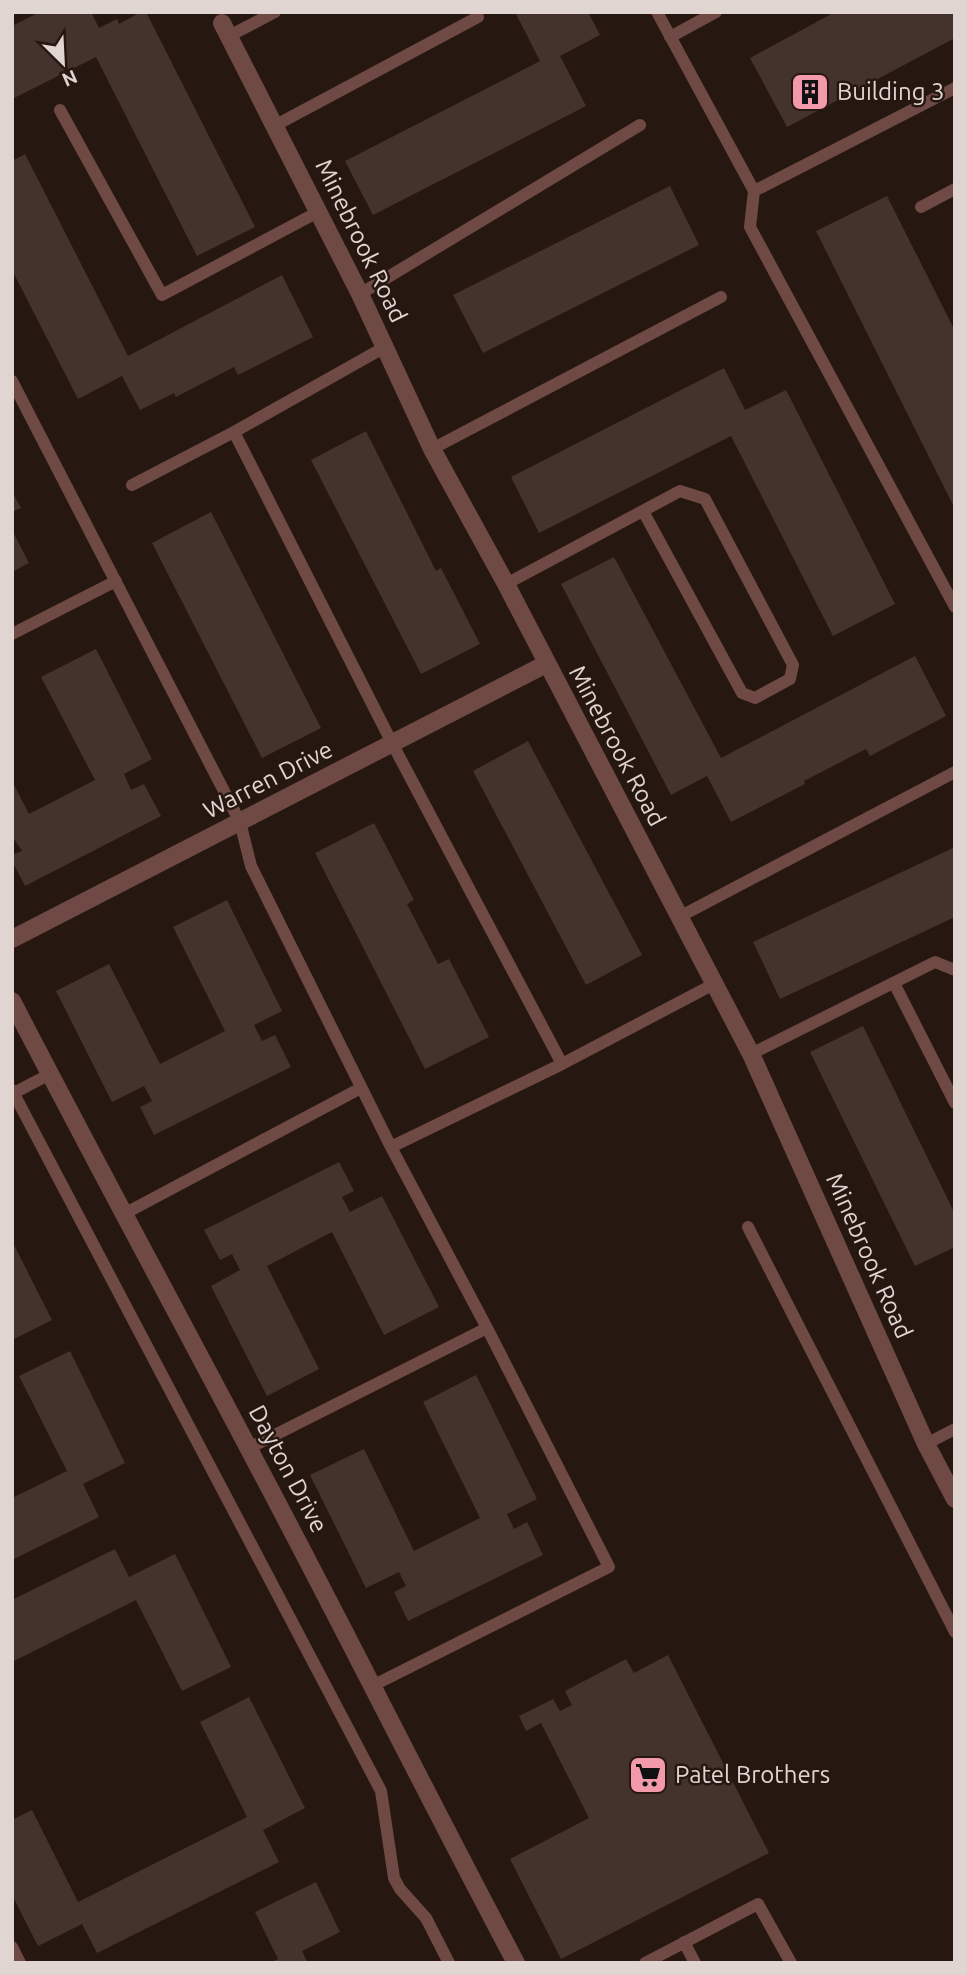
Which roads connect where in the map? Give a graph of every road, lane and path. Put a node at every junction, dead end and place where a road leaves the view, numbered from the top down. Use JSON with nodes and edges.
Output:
{"nodes":[{"id":1,"x":275,"y":12,"type":"edge"},
{"id":2,"x":657,"y":12,"type":"edge"},
{"id":3,"x":716,"y":12,"type":"edge"},
{"id":4,"x":478,"y":17,"type":"dead end"},
{"id":5,"x":226,"y":29,"type":"joint"},
{"id":6,"x":670,"y":37,"type":"junction"},
{"id":7,"x":955,"y":88,"type":"edge"},
{"id":8,"x":60,"y":110,"type":"dead end"},
{"id":9,"x":276,"y":125,"type":"junction"},
{"id":10,"x":640,"y":125,"type":"dead end"},
{"id":11,"x":955,"y":189,"type":"edge"},
{"id":12,"x":754,"y":191,"type":"junction"},
{"id":13,"x":921,"y":206,"type":"dead end"},
{"id":14,"x":318,"y":212,"type":"junction"},
{"id":15,"x":360,"y":294,"type":"junction"},
{"id":16,"x":721,"y":297,"type":"dead end"},
{"id":17,"x":385,"y":347,"type":"junction"},
{"id":18,"x":12,"y":381,"type":"edge"},
{"id":19,"x":234,"y":432,"type":"junction"},
{"id":20,"x":432,"y":449,"type":"junction"},
{"id":21,"x":132,"y":485,"type":"dead end"},
{"id":22,"x":643,"y":511,"type":"junction"},
{"id":23,"x":116,"y":581,"type":"junction"},
{"id":24,"x":506,"y":584,"type":"junction"},
{"id":25,"x":955,"y":607,"type":"edge"},
{"id":26,"x":12,"y":634,"type":"edge"},
{"id":27,"x":546,"y":664,"type":"junction"},
{"id":28,"x":392,"y":743,"type":"junction"},
{"id":29,"x":955,"y":772,"type":"edge"},
{"id":30,"x":240,"y":822,"type":"junction"},
{"id":31,"x":679,"y":917,"type":"junction"},
{"id":32,"x":12,"y":939,"type":"edge"},
{"id":33,"x":955,"y":970,"type":"edge"},
{"id":34,"x":894,"y":983,"type":"junction"},
{"id":35,"x":714,"y":984,"type":"junction"},
{"id":36,"x":12,"y":1001,"type":"edge"},
{"id":37,"x":751,"y":1054,"type":"junction"},
{"id":38,"x":562,"y":1064,"type":"junction"},
{"id":39,"x":50,"y":1074,"type":"junction"},
{"id":40,"x":361,"y":1088,"type":"junction"},
{"id":41,"x":13,"y":1092,"type":"edge"},
{"id":42,"x":955,"y":1103,"type":"edge"},
{"id":43,"x":391,"y":1147,"type":"junction"},
{"id":44,"x":122,"y":1215,"type":"junction"},
{"id":45,"x":748,"y":1227,"type":"dead end"},
{"id":46,"x":487,"y":1328,"type":"junction"},
{"id":47,"x":955,"y":1429,"type":"edge"},
{"id":48,"x":926,"y":1444,"type":"junction"},
{"id":49,"x":249,"y":1448,"type":"junction"},
{"id":50,"x":955,"y":1499,"type":"edge"},
{"id":51,"x":955,"y":1632,"type":"edge"},
{"id":52,"x":374,"y":1685,"type":"junction"},
{"id":53,"x":684,"y":1942,"type":"junction"},
{"id":54,"x":12,"y":1947,"type":"edge"},
{"id":55,"x":20,"y":1963,"type":"edge"},
{"id":56,"x":449,"y":1963,"type":"edge"},
{"id":57,"x":516,"y":1963,"type":"edge"},
{"id":58,"x":645,"y":1963,"type":"edge"},
{"id":59,"x":695,"y":1963,"type":"edge"},
{"id":60,"x":791,"y":1963,"type":"edge"}],
"edges":[{"from":1,"to":5,"type":"lane"},
{"from":2,"to":6,"type":"lane"},
{"from":3,"to":6,"type":"lane"},
{"from":4,"to":9,"type":"lane"},
{"from":5,"to":9,"type":"street","name":"Minebrook Road"},
{"from":6,"to":12,"type":"lane"},
{"from":7,"to":12,"type":"lane"},
{"from":8,"to":14,"type":"lane"},
{"from":9,"to":14,"type":"street","name":"Minebrook Road"},
{"from":10,"to":15,"type":"lane"},
{"from":11,"to":13,"type":"lane"},
{"from":12,"to":25,"type":"lane"},
{"from":14,"to":15,"type":"street","name":"Minebrook Road"},
{"from":15,"to":17,"type":"street","name":"Minebrook Road"},
{"from":16,"to":20,"type":"lane"},
{"from":17,"to":19,"type":"lane"},
{"from":17,"to":20,"type":"street","name":"Minebrook Road"},
{"from":18,"to":23,"type":"lane"},
{"from":19,"to":21,"type":"lane"},
{"from":19,"to":28,"type":"lane"},
{"from":20,"to":24,"type":"street","name":"Minebrook Road"},
{"from":22,"to":22,"type":"lane"},
{"from":22,"to":24,"type":"lane"},
{"from":23,"to":26,"type":"lane"},
{"from":23,"to":30,"type":"lane"},
{"from":24,"to":27,"type":"street","name":"Minebrook Road"},
{"from":27,"to":28,"type":"street","name":"Warren Drive"},
{"from":27,"to":31,"type":"street","name":"Minebrook Road"},
{"from":28,"to":30,"type":"street","name":"Warren Drive"},
{"from":28,"to":38,"type":"lane"},
{"from":29,"to":31,"type":"lane"},
{"from":30,"to":32,"type":"street","name":"Warren Drive"},
{"from":30,"to":40,"type":"lane"},
{"from":31,"to":35,"type":"street","name":"Minebrook Road"},
{"from":33,"to":34,"type":"lane"},
{"from":34,"to":37,"type":"lane"},
{"from":34,"to":42,"type":"lane"},
{"from":35,"to":37,"type":"street","name":"Minebrook Road"},
{"from":35,"to":38,"type":"lane"},
{"from":36,"to":39,"type":"street","name":"Dayton Drive"},
{"from":37,"to":48,"type":"street","name":"Minebrook Road"},
{"from":38,"to":43,"type":"lane"},
{"from":39,"to":41,"type":"lane"},
{"from":39,"to":44,"type":"street","name":"Dayton Drive"},
{"from":40,"to":43,"type":"lane"},
{"from":40,"to":44,"type":"lane"},
{"from":41,"to":56,"type":"lane"},
{"from":43,"to":46,"type":"lane"},
{"from":44,"to":49,"type":"street","name":"Dayton Drive"},
{"from":45,"to":51,"type":"lane"},
{"from":46,"to":49,"type":"lane"},
{"from":46,"to":52,"type":"lane"},
{"from":47,"to":48,"type":"lane"},
{"from":48,"to":50,"type":"street","name":"Minebrook Road"},
{"from":49,"to":52,"type":"street","name":"Dayton Drive"},
{"from":52,"to":57,"type":"street","name":"Dayton Drive"},
{"from":53,"to":58,"type":"lane"},
{"from":53,"to":59,"type":"lane"},
{"from":53,"to":60,"type":"lane"},
{"from":54,"to":55,"type":"lane"}]}
